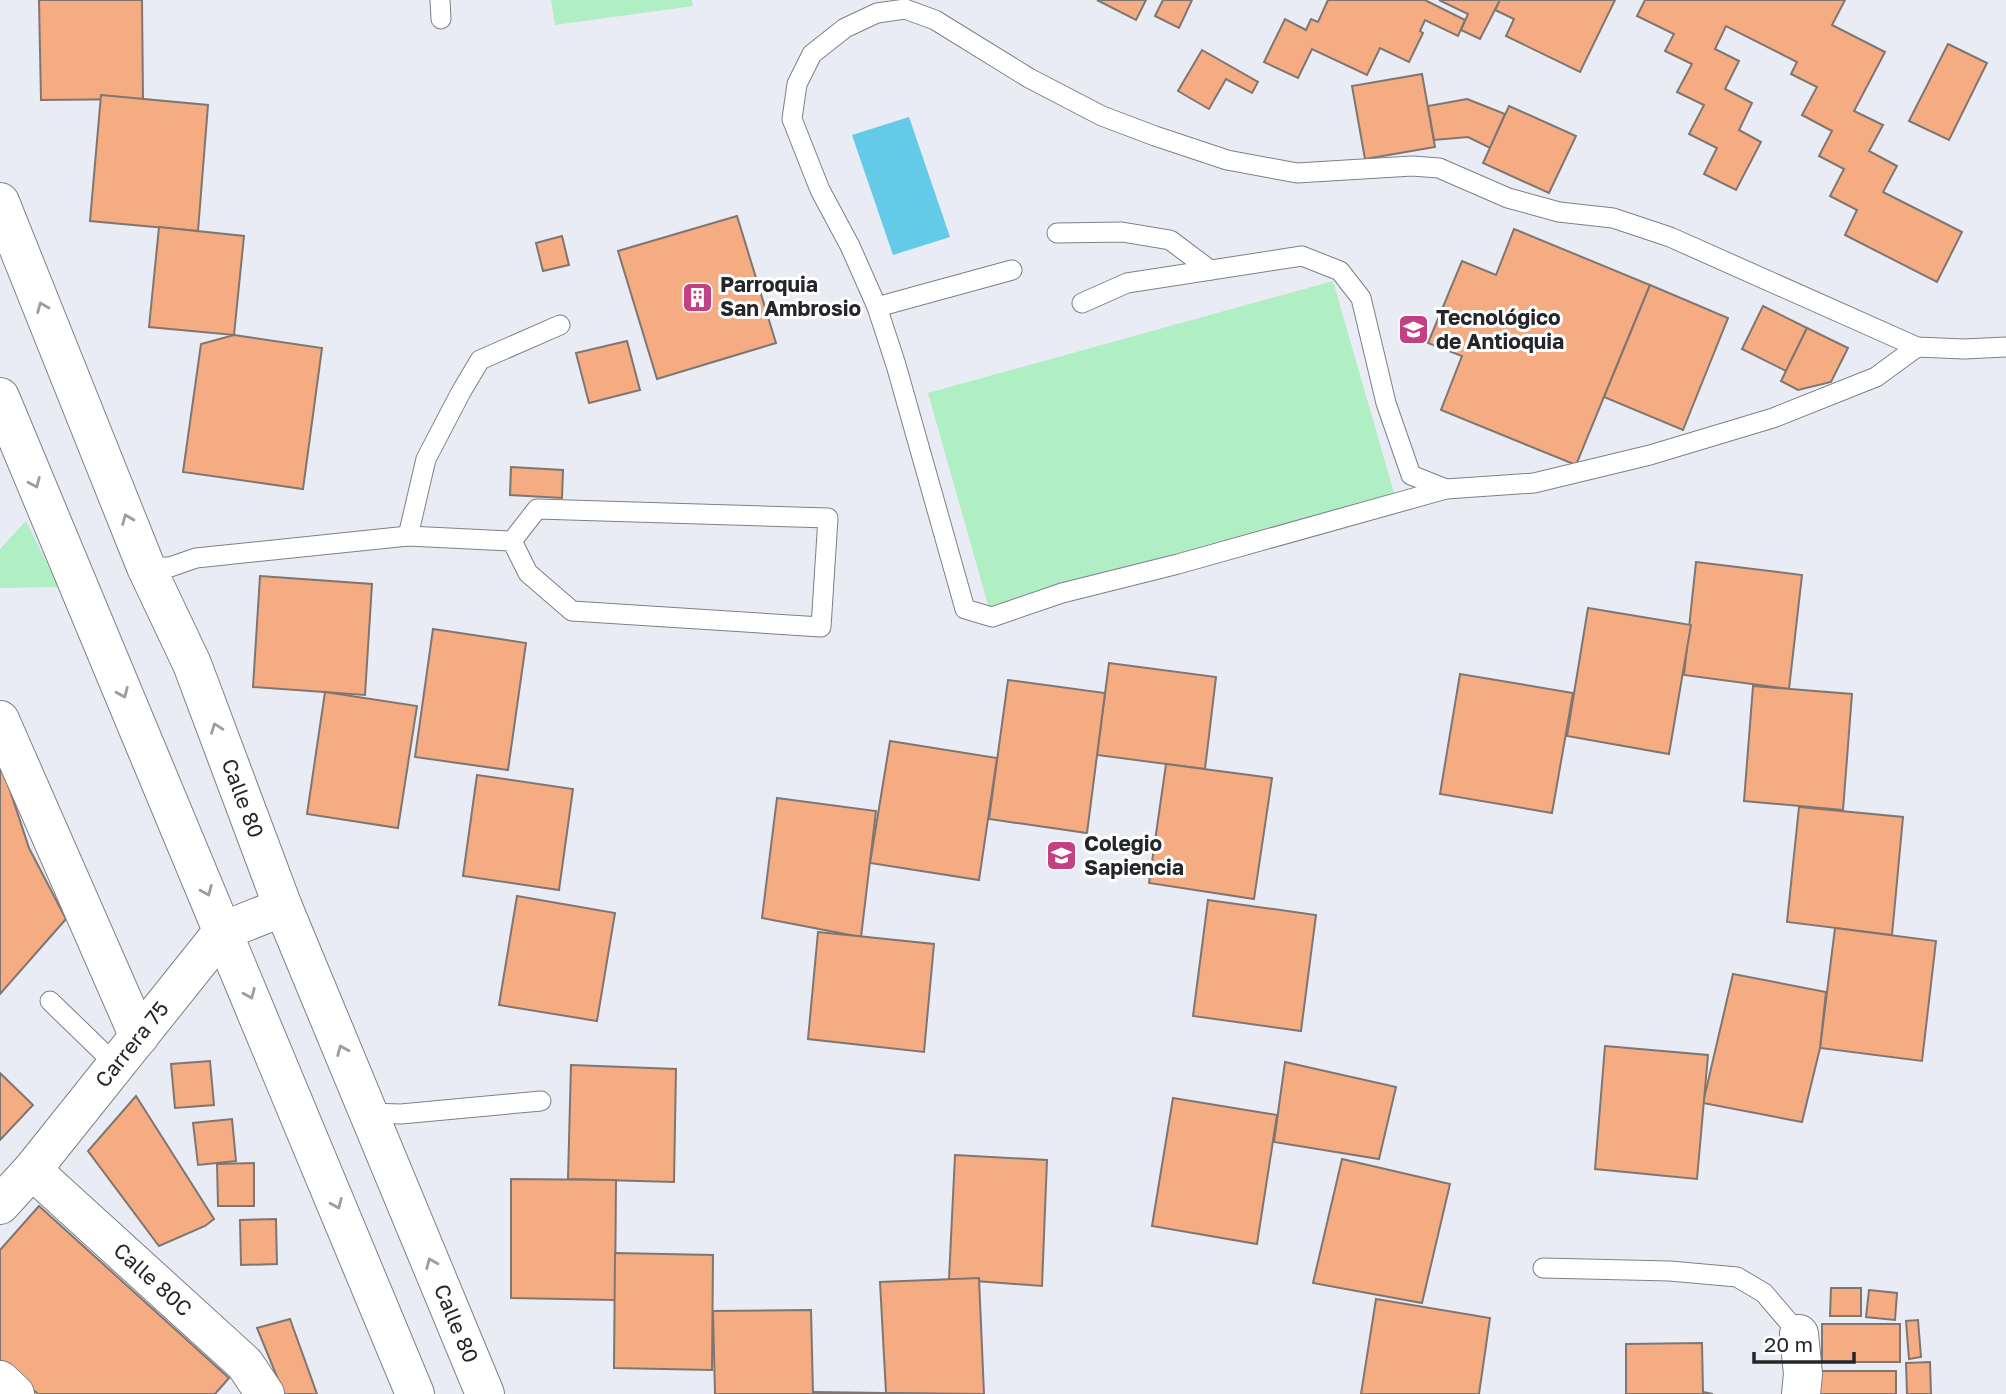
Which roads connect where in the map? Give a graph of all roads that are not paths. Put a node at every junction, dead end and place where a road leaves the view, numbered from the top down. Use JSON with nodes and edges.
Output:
{"nodes":[{"id":1,"x":0,"y":202,"type":"edge"},
{"id":2,"x":1057,"y":233,"type":"dead end"},
{"id":3,"x":1013,"y":270,"type":"dead end"},
{"id":4,"x":1210,"y":270,"type":"junction"},
{"id":5,"x":1082,"y":303,"type":"dead end"},
{"id":6,"x":877,"y":307,"type":"junction"},
{"id":7,"x":560,"y":325,"type":"dead end"},
{"id":8,"x":1917,"y":347,"type":"junction"},
{"id":9,"x":2006,"y":347,"type":"edge"},
{"id":10,"x":0,"y":397,"type":"edge"},
{"id":11,"x":9,"y":449,"type":"edge"},
{"id":12,"x":1446,"y":489,"type":"junction"},
{"id":13,"x":408,"y":536,"type":"junction"},
{"id":14,"x":512,"y":541,"type":"junction"},
{"id":15,"x":146,"y":567,"type":"junction"},
{"id":16,"x":0,"y":720,"type":"edge"},
{"id":17,"x":282,"y":907,"type":"junction"},
{"id":18,"x":223,"y":931,"type":"junction"},
{"id":19,"x":50,"y":1001,"type":"dead end"},
{"id":20,"x":127,"y":1051,"type":"junction"},
{"id":21,"x":541,"y":1101,"type":"dead end"},
{"id":22,"x":368,"y":1113,"type":"junction"},
{"id":23,"x":32,"y":1170,"type":"junction"},
{"id":24,"x":0,"y":1205,"type":"edge"},
{"id":25,"x":1543,"y":1268,"type":"dead end"},
{"id":26,"x":1799,"y":1335,"type":"joint"},
{"id":27,"x":0,"y":1380,"type":"edge"},
{"id":28,"x":15,"y":1394,"type":"edge"},
{"id":29,"x":265,"y":1394,"type":"edge"},
{"id":30,"x":415,"y":1394,"type":"edge"},
{"id":31,"x":485,"y":1394,"type":"edge"},
{"id":32,"x":1801,"y":1394,"type":"edge"}],
"edges":[{"from":15,"to":1,"type":"main road","name":"Calle 80","one_way":true},
{"from":2,"to":4,"type":"lane"},
{"from":3,"to":6,"type":"lane"},
{"from":4,"to":5,"type":"lane"},
{"from":4,"to":12,"type":"lane"},
{"from":6,"to":8,"type":"lane"},
{"from":6,"to":12,"type":"lane"},
{"from":7,"to":13,"type":"lane"},
{"from":8,"to":9,"type":"lane"},
{"from":8,"to":12,"type":"lane"},
{"from":10,"to":11,"type":"main road"},
{"from":11,"to":18,"type":"main road","one_way":true},
{"from":13,"to":14,"type":"lane"},
{"from":13,"to":15,"type":"lane"},
{"from":14,"to":14,"type":"lane"},
{"from":17,"to":15,"type":"main road","name":"Calle 80","one_way":true},
{"from":16,"to":20,"type":"main road"},
{"from":17,"to":18,"type":"main road","name":"Carrera 75"},
{"from":22,"to":17,"type":"main road","name":"Calle 80","one_way":true},
{"from":18,"to":20,"type":"main road","name":"Carrera 75"},
{"from":18,"to":30,"type":"main road","one_way":true},
{"from":19,"to":20,"type":"lane"},
{"from":20,"to":23,"type":"main road","name":"Carrera 75"},
{"from":21,"to":22,"type":"lane"},
{"from":31,"to":22,"type":"main road","name":"Calle 80","one_way":true},
{"from":23,"to":24,"type":"main road","name":"Carrera 75"},
{"from":23,"to":29,"type":"main road","name":"Calle 80C"},
{"from":25,"to":26,"type":"lane"},
{"from":26,"to":32,"type":"main road"},
{"from":27,"to":28,"type":"main road"}]}
